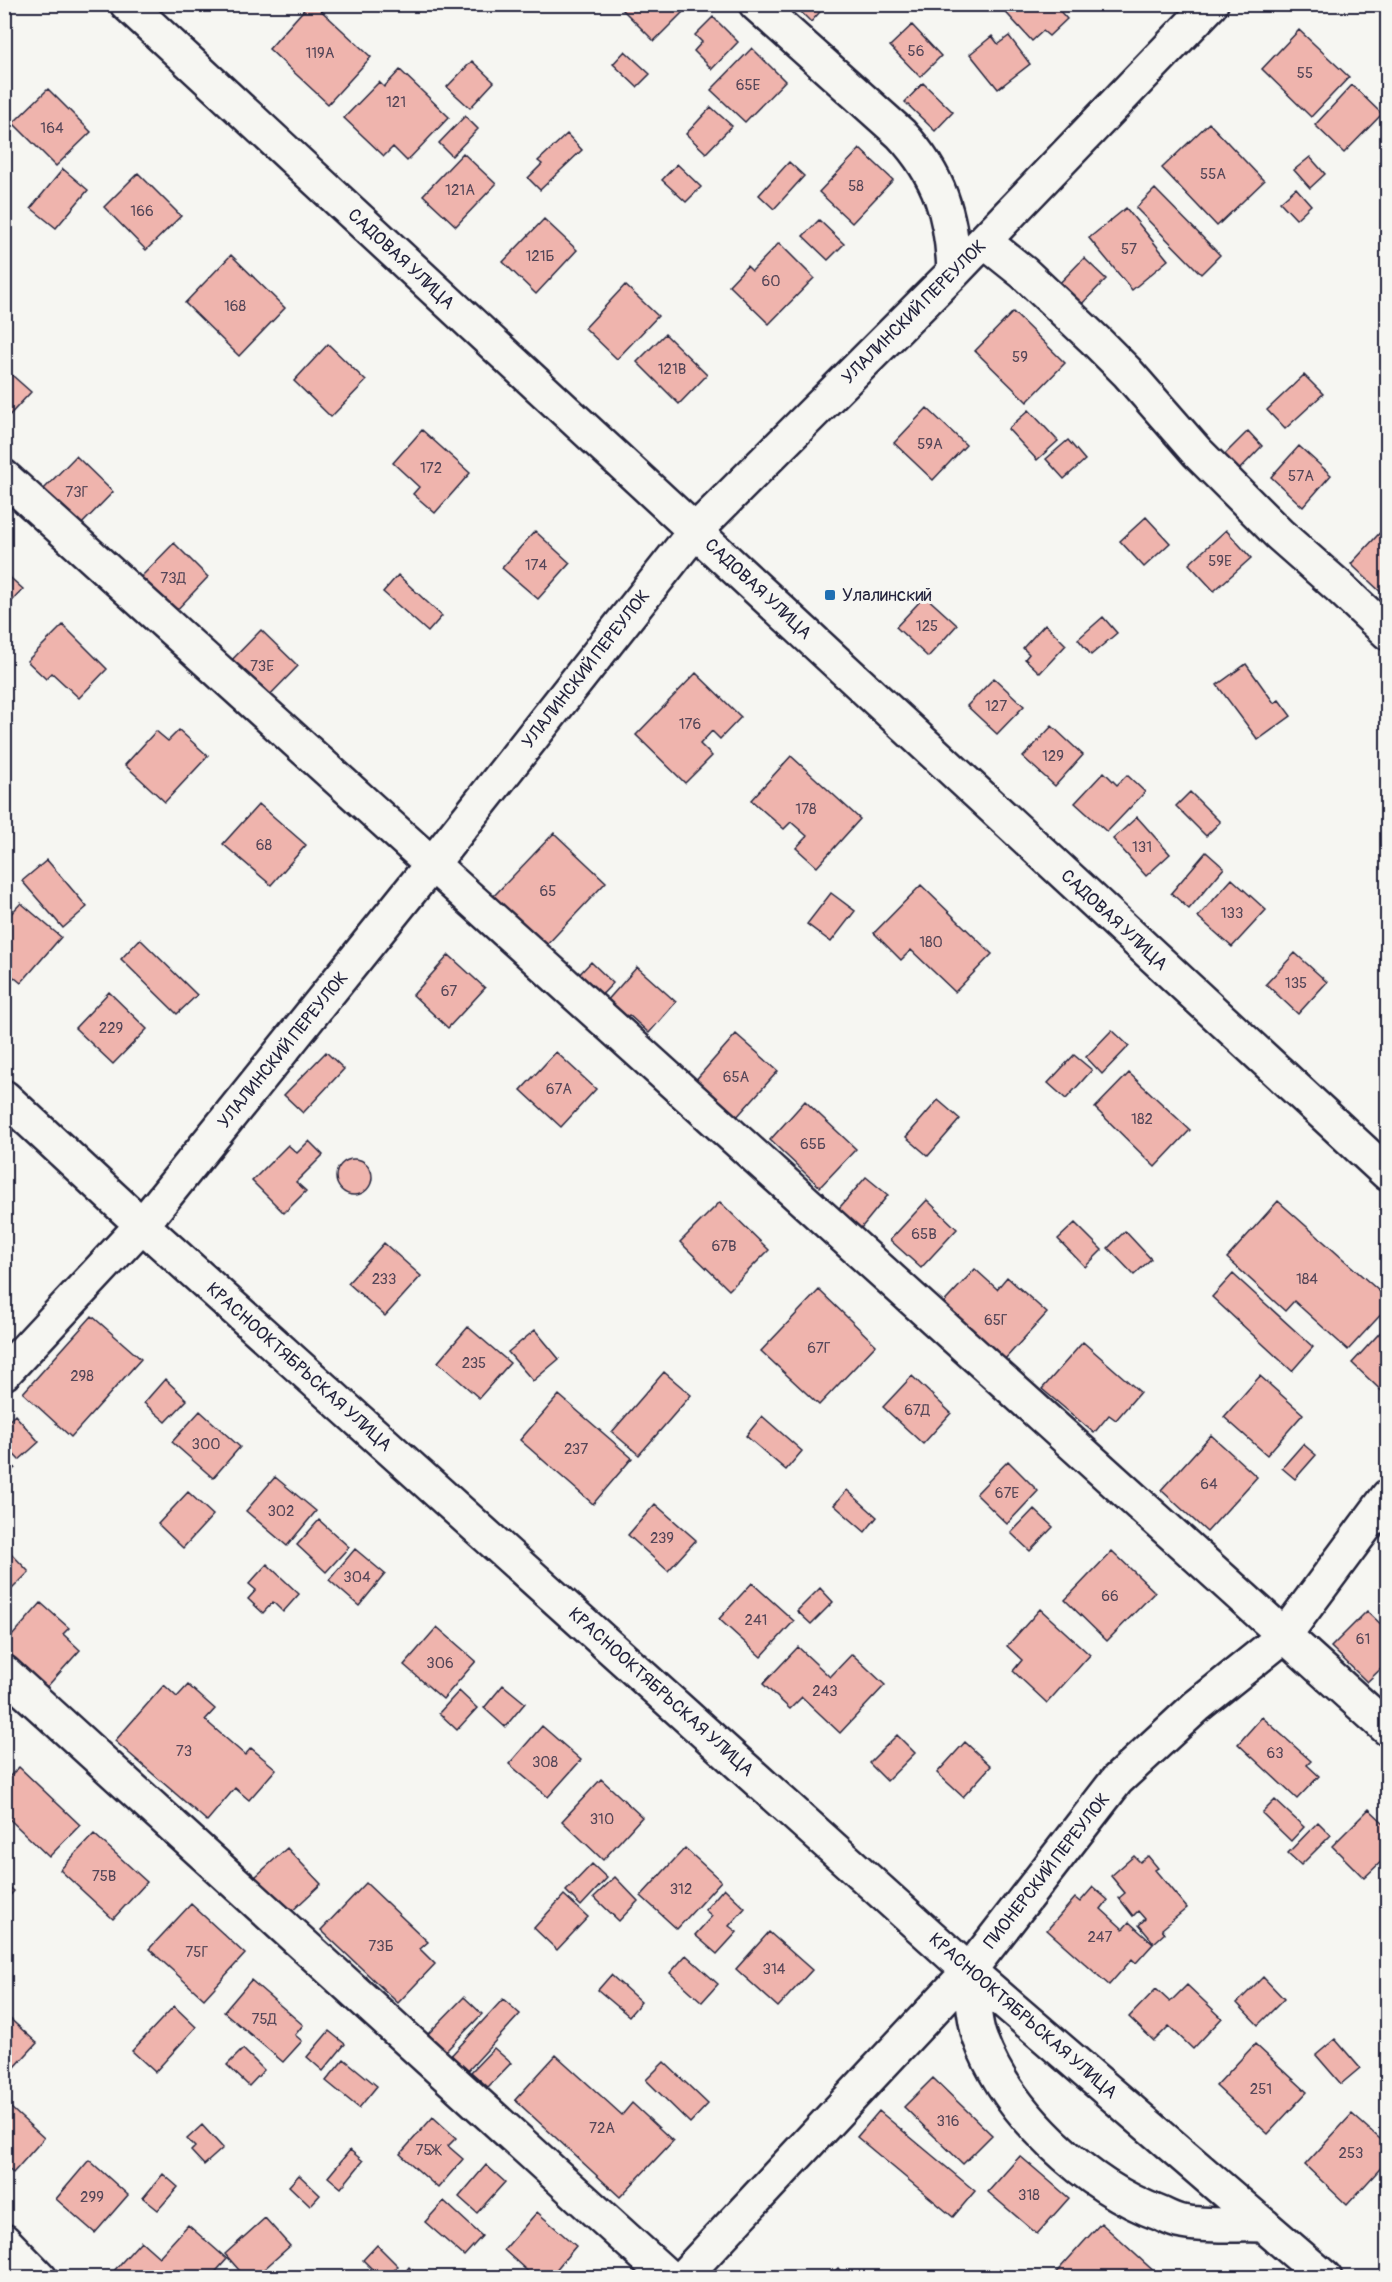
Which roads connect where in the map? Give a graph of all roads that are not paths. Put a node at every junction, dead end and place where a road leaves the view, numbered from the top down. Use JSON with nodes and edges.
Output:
{"nodes":[{"id":1,"x":127,"y":4,"type":"edge"},
{"id":2,"x":756,"y":4,"type":"edge"},
{"id":3,"x":1211,"y":4,"type":"edge"},
{"id":4,"x":984,"y":240,"type":"junction"},
{"id":5,"x":954,"y":272,"type":"junction"},
{"id":6,"x":4,"y":477,"type":"edge"},
{"id":7,"x":695,"y":531,"type":"junction"},
{"id":8,"x":1388,"y":633,"type":"edge"},
{"id":9,"x":432,"y":864,"type":"junction"},
{"id":10,"x":8,"y":1103,"type":"edge"},
{"id":11,"x":1388,"y":1174,"type":"edge"},
{"id":12,"x":142,"y":1225,"type":"junction"},
{"id":13,"x":4,"y":1373,"type":"edge"},
{"id":14,"x":1388,"y":1496,"type":"edge"},
{"id":15,"x":1284,"y":1636,"type":"junction"},
{"id":16,"x":4,"y":1672,"type":"edge"},
{"id":17,"x":1388,"y":1729,"type":"edge"},
{"id":18,"x":969,"y":1971,"type":"junction"},
{"id":19,"x":1264,"y":2225,"type":"junction"},
{"id":20,"x":4,"y":2241,"type":"edge"},
{"id":21,"x":40,"y":2277,"type":"edge"},
{"id":22,"x":669,"y":2277,"type":"edge"},
{"id":23,"x":682,"y":2277,"type":"edge"},
{"id":24,"x":1325,"y":2277,"type":"edge"}],
"edges":[{"from":1,"to":7,"type":"street","name":"САДОВАЯ УЛИЦА"},
{"from":2,"to":5,"type":"street"},
{"from":3,"to":4,"type":"street","name":"УЛАЛИНСКИЙ ПЕРЕУЛОК"},
{"from":4,"to":5,"type":"street","name":"УЛАЛИНСКИЙ ПЕРЕУЛОК"},
{"from":4,"to":8,"type":"street"},
{"from":5,"to":7,"type":"street","name":"УЛАЛИНСКИЙ ПЕРЕУЛОК"},
{"from":6,"to":9,"type":"street"},
{"from":7,"to":9,"type":"street","name":"УЛАЛИНСКИЙ ПЕРЕУЛОК"},
{"from":7,"to":11,"type":"street","name":"САДОВАЯ УЛИЦА"},
{"from":9,"to":12,"type":"street","name":"УЛАЛИНСКИЙ ПЕРЕУЛОК"},
{"from":9,"to":15,"type":"street"},
{"from":10,"to":12,"type":"street","name":"КРАСНООКТЯБРЬСКАЯ УЛИЦА"},
{"from":12,"to":13,"type":"street","name":"УЛАЛИНСКИЙ ПЕРЕУЛОК"},
{"from":12,"to":18,"type":"street","name":"КРАСНООКТЯБРЬСКАЯ УЛИЦА"},
{"from":14,"to":15,"type":"street","name":"ПИОНЕРСКИЙ ПЕРЕУЛОК"},
{"from":15,"to":17,"type":"street"},
{"from":15,"to":18,"type":"street","name":"ПИОНЕРСКИЙ ПЕРЕУЛОК"},
{"from":16,"to":22,"type":"street"},
{"from":18,"to":19,"type":"street","name":"КРАСНООКТЯБРЬСКАЯ УЛИЦА"},
{"from":18,"to":19,"type":"street"},
{"from":18,"to":23,"type":"street","name":"ПИОНЕРСКИЙ ПЕРЕУЛОК"},
{"from":19,"to":24,"type":"street","name":"КРАСНООКТЯБРЬСКАЯ УЛИЦА"},
{"from":20,"to":21,"type":"street"}]}
